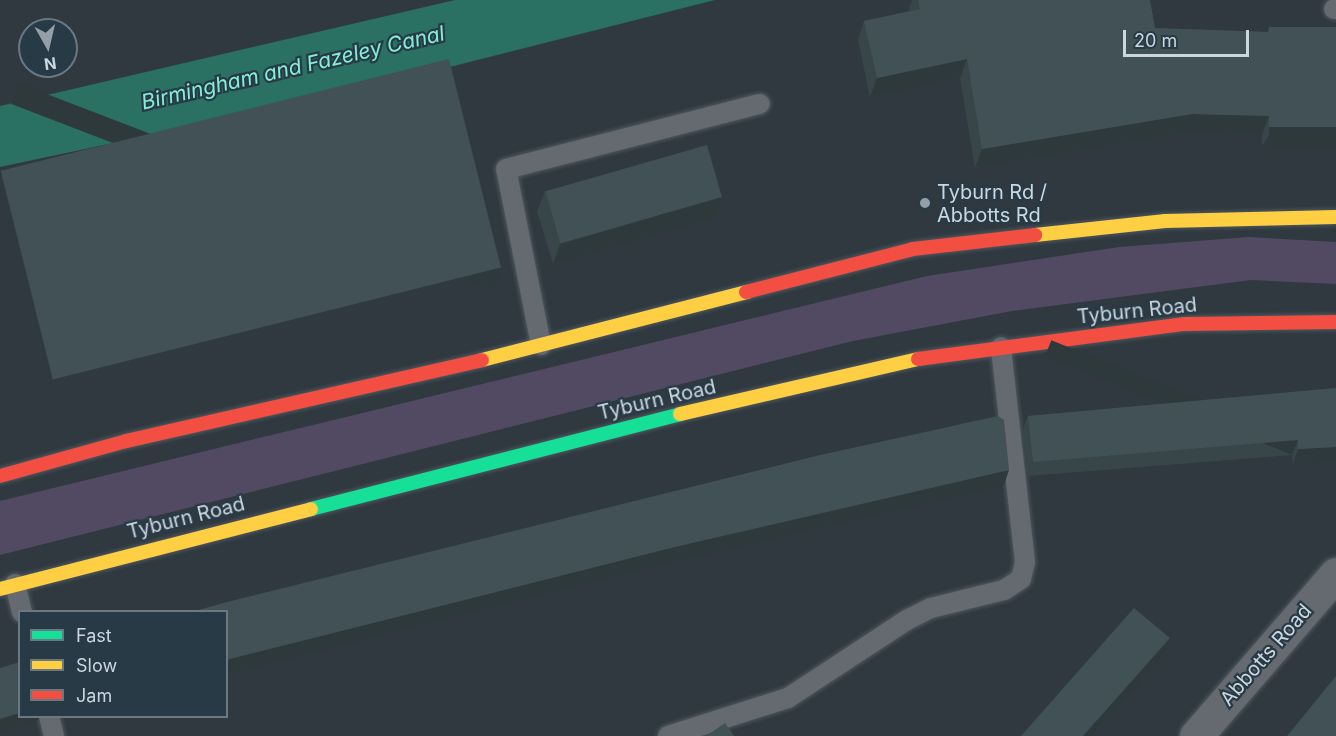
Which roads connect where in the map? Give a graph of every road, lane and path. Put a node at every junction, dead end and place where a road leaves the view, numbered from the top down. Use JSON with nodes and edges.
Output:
{"nodes":[{"id":1,"x":760,"y":104,"type":"dead end"},
{"id":2,"x":1336,"y":217,"type":"edge"},
{"id":3,"x":1336,"y":322,"type":"edge"},
{"id":4,"x":541,"y":345,"type":"junction"},
{"id":5,"x":1000,"y":347,"type":"junction"},
{"id":6,"x":0,"y":476,"type":"edge"},
{"id":7,"x":1336,"y":574,"type":"edge"},
{"id":8,"x":8,"y":586,"type":"edge"},
{"id":9,"x":21,"y":610,"type":"edge"},
{"id":10,"x":49,"y":718,"type":"edge"},
{"id":11,"x":54,"y":736,"type":"edge"},
{"id":12,"x":668,"y":736,"type":"edge"},
{"id":13,"x":1196,"y":736,"type":"edge"}],
"edges":[{"from":1,"to":4,"type":"lane"},
{"from":2,"to":4,"type":"highway"},
{"from":3,"to":5,"type":"highway","name":"Tyburn Road"},
{"from":4,"to":6,"type":"highway"},
{"from":5,"to":8,"type":"highway","name":"Tyburn Road"},
{"from":5,"to":12,"type":"lane"},
{"from":7,"to":13,"type":"street","name":"Abbotts Road"},
{"from":8,"to":9,"type":"lane"},
{"from":10,"to":11,"type":"lane"}]}
